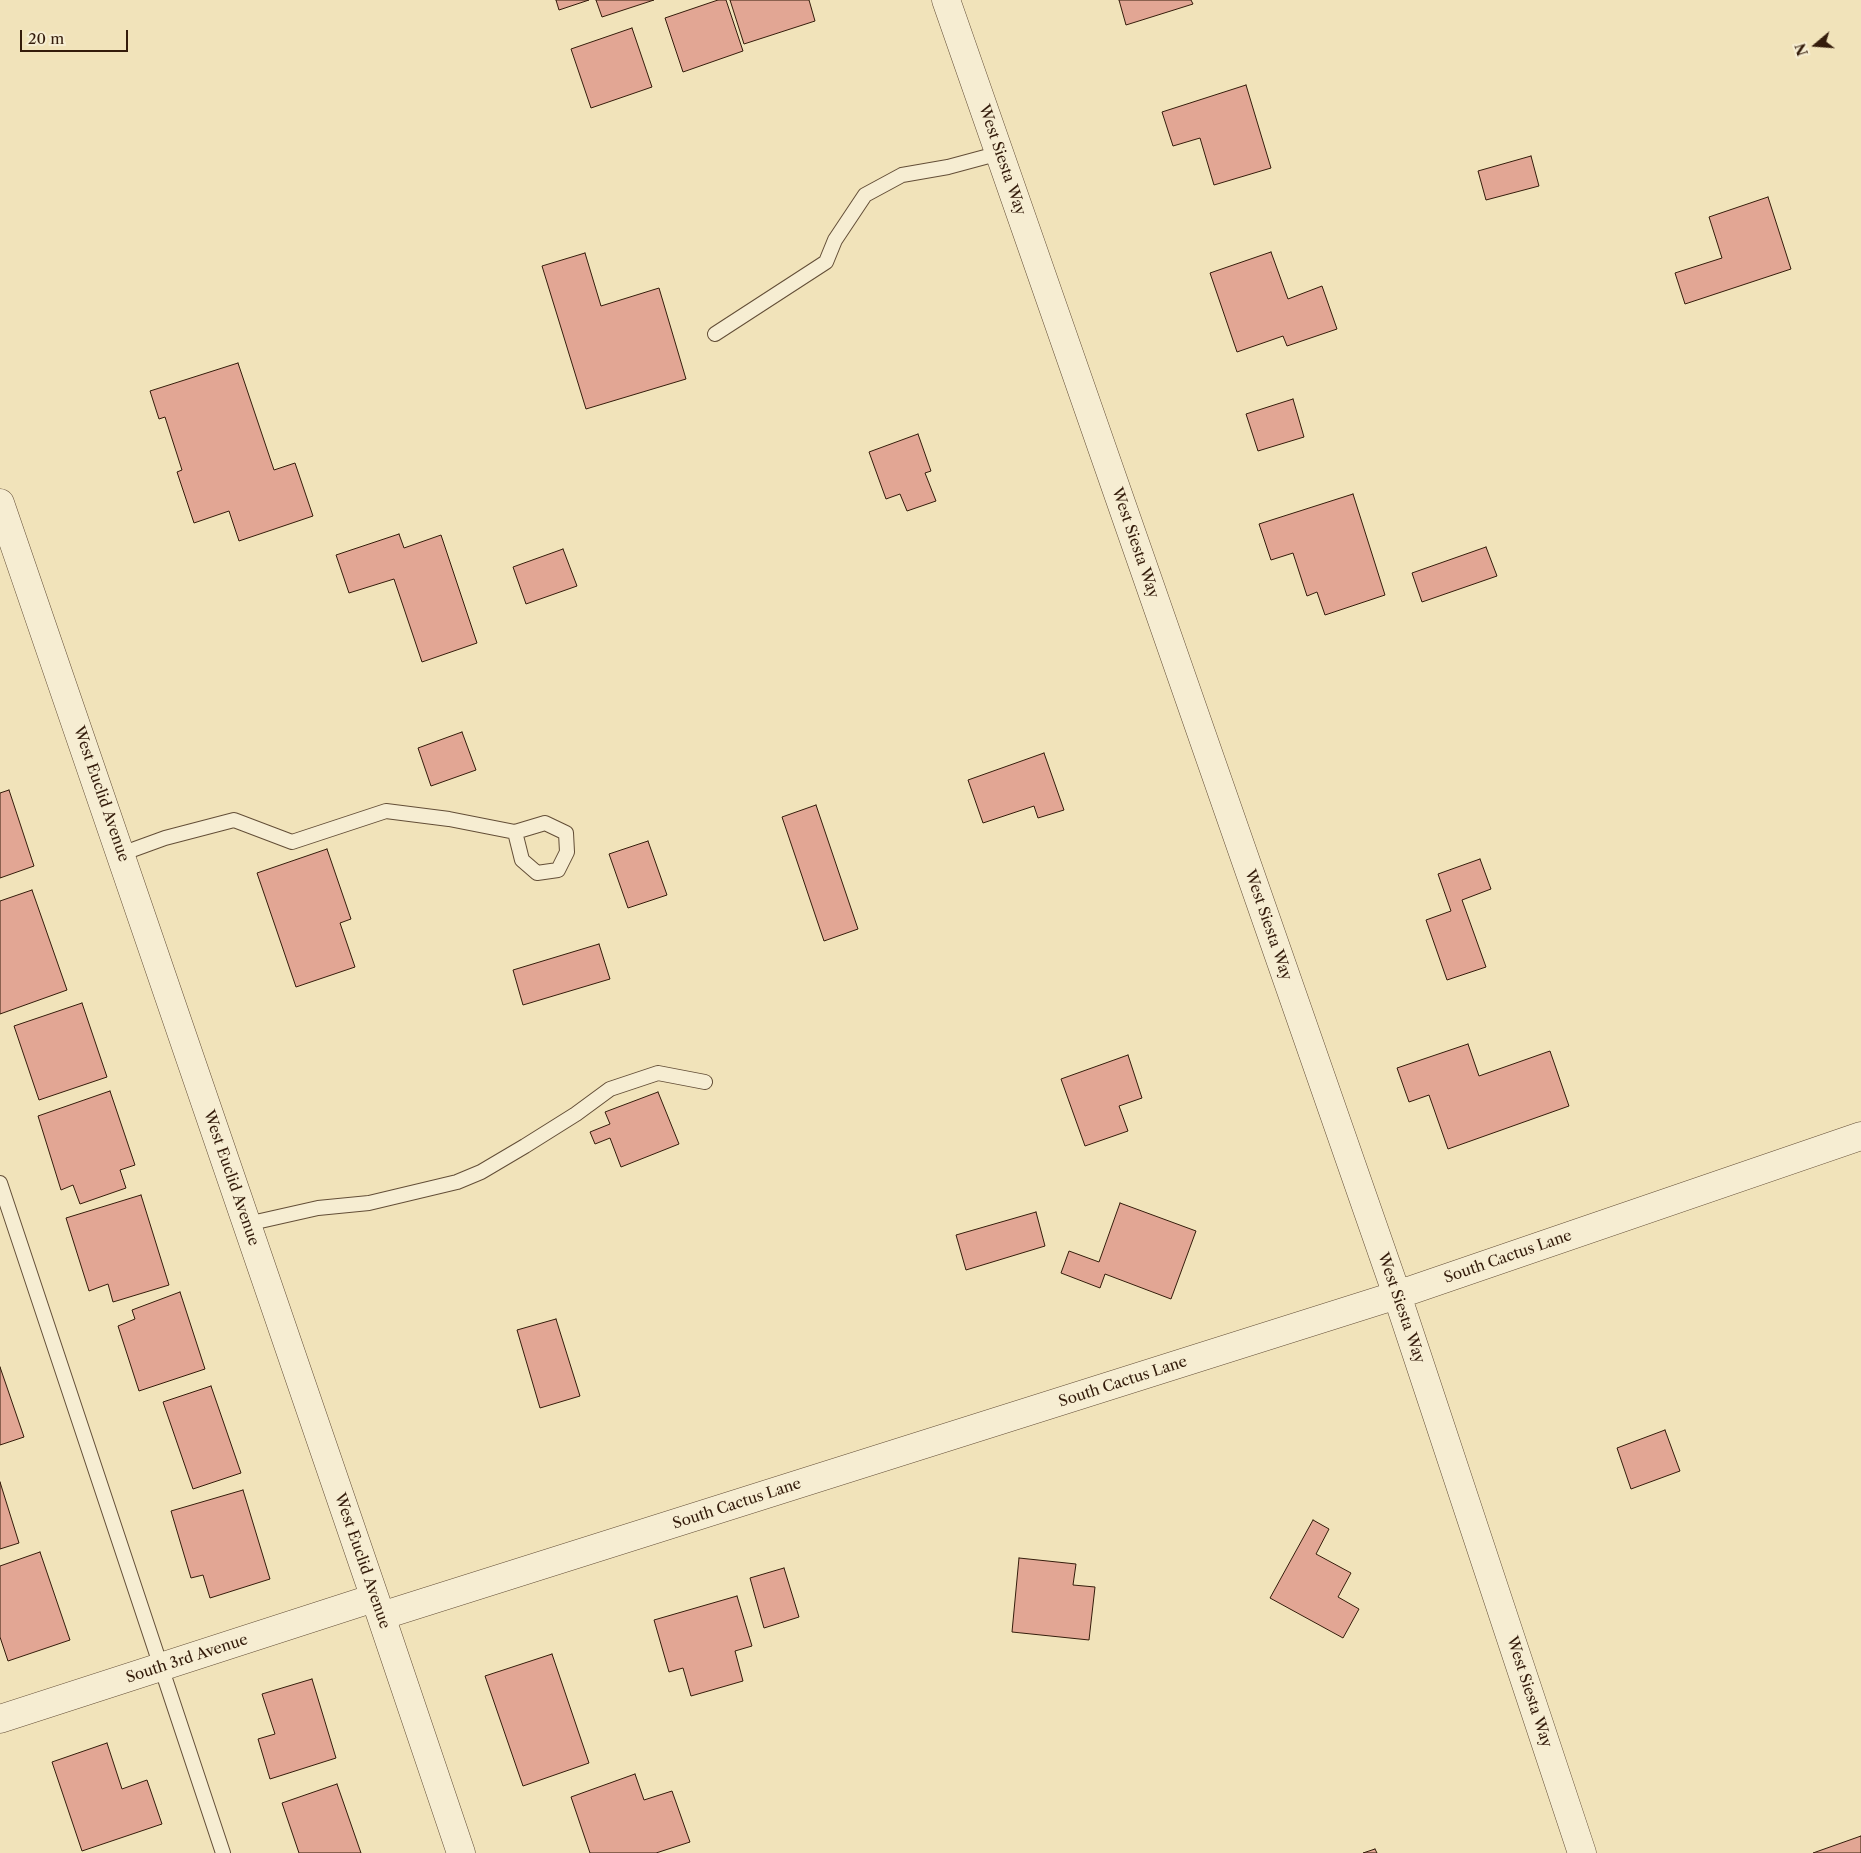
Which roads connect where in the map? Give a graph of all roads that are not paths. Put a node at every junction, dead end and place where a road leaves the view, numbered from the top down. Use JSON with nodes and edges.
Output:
{"nodes":[{"id":1,"x":946,"y":0,"type":"edge"},
{"id":2,"x":1000,"y":153,"type":"junction"},
{"id":3,"x":715,"y":334,"type":"dead end"},
{"id":4,"x":0,"y":503,"type":"edge"},
{"id":5,"x":515,"y":832,"type":"dead end"},
{"id":6,"x":121,"y":854,"type":"junction"},
{"id":7,"x":705,"y":1082,"type":"dead end"},
{"id":8,"x":1861,"y":1136,"type":"edge"},
{"id":9,"x":0,"y":1183,"type":"edge"},
{"id":10,"x":247,"y":1224,"type":"junction"},
{"id":11,"x":1397,"y":1295,"type":"junction"},
{"id":12,"x":378,"y":1607,"type":"junction"},
{"id":13,"x":160,"y":1668,"type":"junction"},
{"id":14,"x":0,"y":1719,"type":"edge"},
{"id":15,"x":223,"y":1853,"type":"edge"},
{"id":16,"x":461,"y":1853,"type":"edge"},
{"id":17,"x":1582,"y":1853,"type":"edge"}],
"edges":[{"from":1,"to":2,"type":"street","name":"West Siesta Way"},
{"from":2,"to":3,"type":"lane"},
{"from":2,"to":11,"type":"street","name":"West Siesta Way"},
{"from":4,"to":6,"type":"street","name":"West Euclid Avenue"},
{"from":5,"to":6,"type":"lane"},
{"from":6,"to":10,"type":"street","name":"West Euclid Avenue"},
{"from":7,"to":10,"type":"lane"},
{"from":8,"to":11,"type":"street","name":"South Cactus Lane"},
{"from":9,"to":13,"type":"lane"},
{"from":10,"to":12,"type":"street","name":"West Euclid Avenue"},
{"from":11,"to":12,"type":"street","name":"South Cactus Lane"},
{"from":11,"to":17,"type":"street","name":"West Siesta Way"},
{"from":12,"to":13,"type":"street","name":"South 3rd Avenue"},
{"from":12,"to":16,"type":"street","name":"West Euclid Avenue"},
{"from":13,"to":14,"type":"street","name":"South 3rd Avenue"},
{"from":13,"to":15,"type":"lane"}]}
